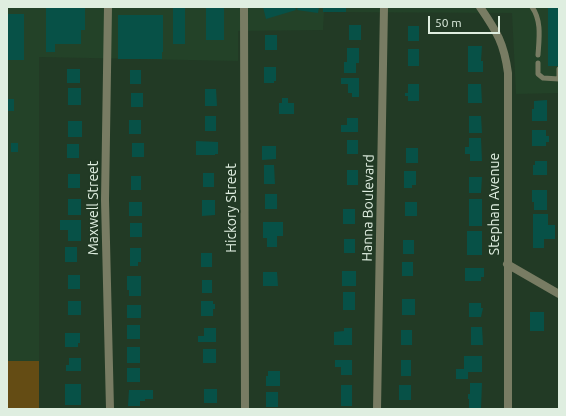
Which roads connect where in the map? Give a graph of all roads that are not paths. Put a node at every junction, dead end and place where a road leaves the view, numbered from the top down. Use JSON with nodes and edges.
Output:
{"nodes":[{"id":1,"x":108,"y":7,"type":"edge"},
{"id":2,"x":244,"y":7,"type":"edge"},
{"id":3,"x":384,"y":7,"type":"edge"},
{"id":4,"x":480,"y":7,"type":"edge"},
{"id":5,"x":532,"y":7,"type":"edge"},
{"id":6,"x":538,"y":55,"type":"dead end"},
{"id":7,"x":538,"y":64,"type":"dead end"},
{"id":8,"x":559,"y":69,"type":"edge"},
{"id":9,"x":559,"y":79,"type":"edge"},
{"id":10,"x":507,"y":264,"type":"junction"},
{"id":11,"x":559,"y":294,"type":"edge"},
{"id":12,"x":110,"y":409,"type":"edge"},
{"id":13,"x":245,"y":409,"type":"edge"},
{"id":14,"x":377,"y":409,"type":"edge"},
{"id":15,"x":508,"y":409,"type":"edge"}],
"edges":[{"from":1,"to":12,"type":"street","name":"Maxwell Street"},
{"from":2,"to":13,"type":"street","name":"Hickory Street"},
{"from":3,"to":14,"type":"street","name":"Hanna Boulevard"},
{"from":4,"to":10,"type":"street","name":"Stephan Avenue"},
{"from":5,"to":6,"type":"lane"},
{"from":7,"to":9,"type":"lane"},
{"from":8,"to":9,"type":"lane"},
{"from":10,"to":11,"type":"street"},
{"from":10,"to":15,"type":"street","name":"Stephan Avenue"}]}
